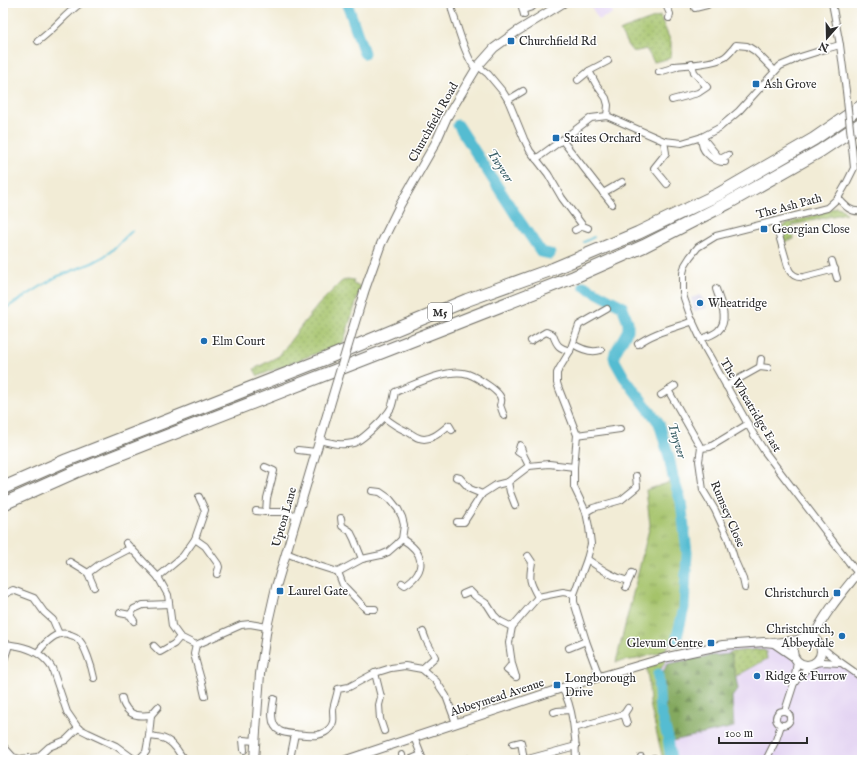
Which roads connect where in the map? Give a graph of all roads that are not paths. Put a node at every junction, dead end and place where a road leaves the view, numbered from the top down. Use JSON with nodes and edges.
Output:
{"nodes":[{"id":1,"x":81,"y":3,"type":"edge"},
{"id":2,"x":451,"y":3,"type":"edge"},
{"id":3,"x":521,"y":3,"type":"edge"},
{"id":4,"x":562,"y":3,"type":"edge"},
{"id":5,"x":832,"y":3,"type":"edge"},
{"id":6,"x":532,"y":7,"type":"dead end"},
{"id":7,"x":667,"y":7,"type":"dead end"},
{"id":8,"x":669,"y":18,"type":"dead end"},
{"id":9,"x":38,"y":41,"type":"dead end"},
{"id":10,"x":840,"y":45,"type":"junction"},
{"id":11,"x":608,"y":61,"type":"dead end"},
{"id":12,"x":692,"y":64,"type":"junction"},
{"id":13,"x":477,"y":68,"type":"junction"},
{"id":14,"x":589,"y":71,"type":"junction"},
{"id":15,"x":775,"y":71,"type":"junction"},
{"id":16,"x":659,"y":72,"type":"dead end"},
{"id":17,"x":578,"y":80,"type":"dead end"},
{"id":18,"x":523,"y":91,"type":"dead end"},
{"id":19,"x":508,"y":100,"type":"junction"},
{"id":20,"x":672,"y":100,"type":"dead end"},
{"id":21,"x":862,"y":106,"type":"edge"},
{"id":22,"x":608,"y":116,"type":"junction"},
{"id":23,"x":862,"y":123,"type":"edge"},
{"id":24,"x":702,"y":137,"type":"junction"},
{"id":25,"x":562,"y":140,"type":"junction"},
{"id":26,"x":664,"y":141,"type":"junction"},
{"id":27,"x":728,"y":155,"type":"dead end"},
{"id":28,"x":536,"y":159,"type":"junction"},
{"id":29,"x":725,"y":162,"type":"dead end"},
{"id":30,"x":622,"y":182,"type":"dead end"},
{"id":31,"x":667,"y":184,"type":"dead end"},
{"id":32,"x":603,"y":193,"type":"junction"},
{"id":33,"x":838,"y":198,"type":"junction"},
{"id":34,"x":612,"y":204,"type":"dead end"},
{"id":35,"x":862,"y":210,"type":"edge"},
{"id":36,"x":775,"y":222,"type":"junction"},
{"id":37,"x":575,"y":230,"type":"dead end"},
{"id":38,"x":832,"y":260,"type":"dead end"},
{"id":39,"x":835,"y":269,"type":"junction"},
{"id":40,"x":837,"y":278,"type":"dead end"},
{"id":41,"x":365,"y":289,"type":"joint"},
{"id":42,"x":716,"y":289,"type":"dead end"},
{"id":43,"x":684,"y":298,"type":"joint"},
{"id":44,"x":719,"y":298,"type":"junction"},
{"id":45,"x":712,"y":299,"type":"dead end"},
{"id":46,"x":607,"y":309,"type":"dead end"},
{"id":47,"x":693,"y":321,"type":"junction"},
{"id":48,"x":701,"y":339,"type":"junction"},
{"id":49,"x":531,"y":341,"type":"dead end"},
{"id":50,"x":573,"y":344,"type":"junction"},
{"id":51,"x":638,"y":344,"type":"dead end"},
{"id":52,"x":601,"y":350,"type":"dead end"},
{"id":53,"x":570,"y":351,"type":"junction"},
{"id":54,"x":762,"y":359,"type":"dead end"},
{"id":55,"x":760,"y":367,"type":"junction"},
{"id":56,"x":768,"y":368,"type":"dead end"},
{"id":57,"x":675,"y":386,"type":"dead end"},
{"id":58,"x":726,"y":386,"type":"junction"},
{"id":59,"x":668,"y":390,"type":"junction"},
{"id":60,"x":661,"y":395,"type":"dead end"},
{"id":61,"x":504,"y":416,"type":"dead end"},
{"id":62,"x":384,"y":417,"type":"junction"},
{"id":63,"x":748,"y":424,"type":"junction"},
{"id":64,"x":449,"y":425,"type":"dead end"},
{"id":65,"x":615,"y":428,"type":"dead end"},
{"id":66,"x":577,"y":435,"type":"junction"},
{"id":67,"x":319,"y":440,"type":"junction"},
{"id":68,"x":701,"y":448,"type":"junction"},
{"id":69,"x":298,"y":450,"type":"dead end"},
{"id":70,"x":316,"y":452,"type":"junction"},
{"id":71,"x":524,"y":456,"type":"dead end"},
{"id":72,"x":529,"y":466,"type":"junction"},
{"id":73,"x":265,"y":467,"type":"dead end"},
{"id":74,"x":574,"y":467,"type":"junction"},
{"id":75,"x":636,"y":476,"type":"dead end"},
{"id":76,"x":460,"y":477,"type":"dead end"},
{"id":77,"x":508,"y":482,"type":"junction"},
{"id":78,"x":3,"y":488,"type":"edge"},
{"id":79,"x":372,"y":492,"type":"dead end"},
{"id":80,"x":482,"y":494,"type":"junction"},
{"id":81,"x":199,"y":497,"type":"dead end"},
{"id":82,"x":3,"y":504,"type":"edge"},
{"id":83,"x":515,"y":504,"type":"dead end"},
{"id":84,"x":212,"y":509,"type":"dead end"},
{"id":85,"x":205,"y":510,"type":"junction"},
{"id":86,"x":256,"y":511,"type":"dead end"},
{"id":87,"x":266,"y":512,"type":"junction"},
{"id":88,"x":586,"y":512,"type":"junction"},
{"id":89,"x":297,"y":516,"type":"junction"},
{"id":90,"x":341,"y":518,"type":"dead end"},
{"id":91,"x":457,"y":522,"type":"dead end"},
{"id":92,"x":195,"y":539,"type":"junction"},
{"id":93,"x":402,"y":539,"type":"junction"},
{"id":94,"x":126,"y":543,"type":"dead end"},
{"id":95,"x":131,"y":548,"type":"junction"},
{"id":96,"x":286,"y":553,"type":"junction"},
{"id":97,"x":528,"y":556,"type":"dead end"},
{"id":98,"x":362,"y":559,"type":"junction"},
{"id":99,"x":587,"y":559,"type":"junction"},
{"id":100,"x":70,"y":562,"type":"dead end"},
{"id":101,"x":860,"y":571,"type":"edge"},
{"id":102,"x":338,"y":572,"type":"junction"},
{"id":103,"x":88,"y":573,"type":"junction"},
{"id":104,"x":632,"y":573,"type":"dead end"},
{"id":105,"x":217,"y":574,"type":"dead end"},
{"id":106,"x":158,"y":577,"type":"junction"},
{"id":107,"x":402,"y":583,"type":"dead end"},
{"id":108,"x":94,"y":587,"type":"dead end"},
{"id":109,"x":745,"y":588,"type":"dead end"},
{"id":110,"x":463,"y":594,"type":"dead end"},
{"id":111,"x":574,"y":594,"type":"junction"},
{"id":112,"x":5,"y":595,"type":"edge"},
{"id":113,"x":538,"y":597,"type":"junction"},
{"id":114,"x":169,"y":604,"type":"junction"},
{"id":115,"x":375,"y":609,"type":"dead end"},
{"id":116,"x":120,"y":613,"type":"dead end"},
{"id":117,"x":130,"y":615,"type":"junction"},
{"id":118,"x":134,"y":621,"type":"dead end"},
{"id":119,"x":267,"y":627,"type":"junction"},
{"id":120,"x":512,"y":627,"type":"junction"},
{"id":121,"x":423,"y":632,"type":"dead end"},
{"id":122,"x":58,"y":634,"type":"junction"},
{"id":123,"x":180,"y":637,"type":"junction"},
{"id":124,"x":813,"y":638,"type":"junction"},
{"id":125,"x":798,"y":640,"type":"junction"},
{"id":126,"x":586,"y":641,"type":"junction"},
{"id":127,"x":6,"y":644,"type":"edge"},
{"id":128,"x":774,"y":644,"type":"junction"},
{"id":129,"x":196,"y":645,"type":"junction"},
{"id":130,"x":154,"y":646,"type":"dead end"},
{"id":131,"x":821,"y":646,"type":"junction"},
{"id":132,"x":569,"y":648,"type":"dead end"},
{"id":133,"x":38,"y":652,"type":"junction"},
{"id":134,"x":795,"y":658,"type":"junction"},
{"id":135,"x":3,"y":663,"type":"edge"},
{"id":136,"x":840,"y":663,"type":"junction"},
{"id":137,"x":813,"y":664,"type":"junction"},
{"id":138,"x":99,"y":667,"type":"dead end"},
{"id":139,"x":92,"y":668,"type":"junction"},
{"id":140,"x":422,"y":669,"type":"junction"},
{"id":141,"x":375,"y":673,"type":"junction"},
{"id":142,"x":599,"y":676,"type":"junction"},
{"id":143,"x":516,"y":677,"type":"dead end"},
{"id":144,"x":94,"y":678,"type":"dead end"},
{"id":145,"x":862,"y":678,"type":"edge"},
{"id":146,"x":202,"y":683,"type":"junction"},
{"id":147,"x":794,"y":683,"type":"junction"},
{"id":148,"x":196,"y":686,"type":"dead end"},
{"id":149,"x":562,"y":688,"type":"junction"},
{"id":150,"x":205,"y":696,"type":"dead end"},
{"id":151,"x":274,"y":699,"type":"dead end"},
{"id":152,"x":122,"y":701,"type":"dead end"},
{"id":153,"x":158,"y":707,"type":"dead end"},
{"id":154,"x":628,"y":708,"type":"dead end"},
{"id":155,"x":556,"y":710,"type":"dead end"},
{"id":156,"x":570,"y":710,"type":"junction"},
{"id":157,"x":784,"y":711,"type":"junction"},
{"id":158,"x":624,"y":714,"type":"junction"},
{"id":159,"x":151,"y":715,"type":"junction"},
{"id":160,"x":456,"y":723,"type":"junction"},
{"id":161,"x":627,"y":723,"type":"dead end"},
{"id":162,"x":781,"y":725,"type":"junction"},
{"id":163,"x":78,"y":728,"type":"junction"},
{"id":164,"x":574,"y":728,"type":"junction"},
{"id":165,"x":384,"y":731,"type":"dead end"},
{"id":166,"x":295,"y":734,"type":"junction"},
{"id":167,"x":238,"y":735,"type":"dead end"},
{"id":168,"x":149,"y":736,"type":"junction"},
{"id":169,"x":414,"y":737,"type":"junction"},
{"id":170,"x":243,"y":740,"type":"junction"},
{"id":171,"x":255,"y":741,"type":"junction"},
{"id":172,"x":513,"y":744,"type":"dead end"},
{"id":173,"x":576,"y":746,"type":"junction"},
{"id":174,"x":4,"y":748,"type":"edge"},
{"id":175,"x":244,"y":750,"type":"dead end"},
{"id":176,"x":40,"y":758,"type":"edge"},
{"id":177,"x":422,"y":758,"type":"edge"},
{"id":178,"x":137,"y":760,"type":"edge"},
{"id":179,"x":185,"y":760,"type":"edge"},
{"id":180,"x":254,"y":760,"type":"edge"},
{"id":181,"x":291,"y":760,"type":"edge"},
{"id":182,"x":346,"y":760,"type":"edge"},
{"id":183,"x":409,"y":760,"type":"edge"},
{"id":184,"x":524,"y":760,"type":"edge"},
{"id":185,"x":576,"y":760,"type":"edge"},
{"id":186,"x":766,"y":760,"type":"edge"}],
"edges":[{"from":1,"to":9,"type":"street"},
{"from":2,"to":13,"type":"street"},
{"from":3,"to":6,"type":"street"},
{"from":4,"to":13,"type":"street","name":"Churchfield Road"},
{"from":5,"to":10,"type":"street","name":"The Ash Path"},
{"from":7,"to":8,"type":"street"},
{"from":10,"to":15,"type":"street"},
{"from":10,"to":33,"type":"street","name":"The Ash Path","bridge":true},
{"from":11,"to":14,"type":"street"},
{"from":12,"to":15,"type":"street"},
{"from":12,"to":16,"type":"street"},
{"from":12,"to":20,"type":"street"},
{"from":13,"to":19,"type":"street"},
{"from":13,"to":41,"type":"street","name":"Churchfield Road"},
{"from":14,"to":17,"type":"street"},
{"from":14,"to":22,"type":"street"},
{"from":15,"to":24,"type":"street"},
{"from":18,"to":19,"type":"street"},
{"from":19,"to":28,"type":"street"},
{"from":21,"to":78,"type":"highway","number":"M5"},
{"from":22,"to":25,"type":"street"},
{"from":22,"to":26,"type":"street"},
{"from":23,"to":82,"type":"highway","number":"M5"},
{"from":24,"to":26,"type":"street"},
{"from":24,"to":27,"type":"street"},
{"from":24,"to":29,"type":"street"},
{"from":25,"to":28,"type":"street"},
{"from":25,"to":32,"type":"street"},
{"from":26,"to":31,"type":"street"},
{"from":28,"to":37,"type":"street"},
{"from":30,"to":32,"type":"street"},
{"from":32,"to":34,"type":"street"},
{"from":33,"to":35,"type":"street"},
{"from":33,"to":36,"type":"street","name":"The Ash Path"},
{"from":36,"to":39,"type":"street"},
{"from":36,"to":43,"type":"street","name":"The Ash Path"},
{"from":38,"to":39,"type":"street"},
{"from":39,"to":40,"type":"street"},
{"from":41,"to":67,"type":"street","name":"Upton Lane","bridge":true},
{"from":42,"to":44,"type":"street"},
{"from":43,"to":47,"type":"street","name":"The Wheatridge East"},
{"from":44,"to":45,"type":"street"},
{"from":44,"to":48,"type":"street"},
{"from":46,"to":50,"type":"street"},
{"from":47,"to":48,"type":"street","name":"The Wheatridge East"},
{"from":47,"to":51,"type":"street"},
{"from":48,"to":58,"type":"street","name":"The Wheatridge East"},
{"from":49,"to":53,"type":"street"},
{"from":50,"to":52,"type":"street"},
{"from":50,"to":53,"type":"street"},
{"from":53,"to":66,"type":"street"},
{"from":54,"to":55,"type":"street"},
{"from":55,"to":56,"type":"street"},
{"from":55,"to":58,"type":"street"},
{"from":57,"to":59,"type":"street"},
{"from":58,"to":63,"type":"street","name":"The Wheatridge East"},
{"from":59,"to":60,"type":"street"},
{"from":59,"to":68,"type":"street"},
{"from":61,"to":62,"type":"street"},
{"from":62,"to":64,"type":"street"},
{"from":62,"to":67,"type":"street"},
{"from":63,"to":68,"type":"street"},
{"from":63,"to":101,"type":"street","name":"The Wheatridge East"},
{"from":65,"to":66,"type":"street"},
{"from":66,"to":74,"type":"street"},
{"from":67,"to":70,"type":"street","name":"Upton Lane"},
{"from":68,"to":109,"type":"street","name":"Rumsey Close"},
{"from":69,"to":70,"type":"street"},
{"from":70,"to":89,"type":"street","name":"Upton Lane"},
{"from":71,"to":72,"type":"street"},
{"from":72,"to":74,"type":"street"},
{"from":72,"to":77,"type":"street"},
{"from":73,"to":87,"type":"street"},
{"from":74,"to":88,"type":"street"},
{"from":75,"to":88,"type":"street"},
{"from":76,"to":80,"type":"street"},
{"from":77,"to":80,"type":"street"},
{"from":77,"to":83,"type":"street"},
{"from":79,"to":93,"type":"street"},
{"from":80,"to":91,"type":"street"},
{"from":81,"to":85,"type":"street"},
{"from":84,"to":85,"type":"street"},
{"from":85,"to":92,"type":"street"},
{"from":86,"to":87,"type":"street"},
{"from":87,"to":89,"type":"street"},
{"from":88,"to":99,"type":"street"},
{"from":89,"to":96,"type":"street","name":"Upton Lane"},
{"from":90,"to":98,"type":"street"},
{"from":92,"to":105,"type":"street"},
{"from":92,"to":106,"type":"street"},
{"from":93,"to":98,"type":"street"},
{"from":93,"to":107,"type":"street"},
{"from":94,"to":95,"type":"street"},
{"from":95,"to":103,"type":"street"},
{"from":95,"to":106,"type":"street"},
{"from":96,"to":102,"type":"street"},
{"from":96,"to":119,"type":"street","name":"Upton Lane"},
{"from":97,"to":113,"type":"street"},
{"from":98,"to":102,"type":"street"},
{"from":99,"to":104,"type":"street"},
{"from":99,"to":111,"type":"street"},
{"from":100,"to":103,"type":"street"},
{"from":101,"to":124,"type":"street"},
{"from":102,"to":115,"type":"street"},
{"from":103,"to":108,"type":"street"},
{"from":106,"to":114,"type":"street"},
{"from":110,"to":120,"type":"street"},
{"from":111,"to":113,"type":"street"},
{"from":111,"to":126,"type":"street"},
{"from":112,"to":122,"type":"street"},
{"from":113,"to":120,"type":"street"},
{"from":114,"to":117,"type":"street"},
{"from":114,"to":123,"type":"street"},
{"from":116,"to":117,"type":"street"},
{"from":117,"to":118,"type":"street"},
{"from":119,"to":129,"type":"street"},
{"from":119,"to":171,"type":"street","name":"Upton Lane"},
{"from":120,"to":143,"type":"street"},
{"from":121,"to":140,"type":"street"},
{"from":122,"to":133,"type":"street"},
{"from":122,"to":139,"type":"street"},
{"from":123,"to":129,"type":"street"},
{"from":123,"to":130,"type":"street"},
{"from":124,"to":125,"type":"street"},
{"from":124,"to":131,"type":"street"},
{"from":125,"to":128,"type":"street","name":"Abbeymead Avenue"},
{"from":125,"to":134,"type":"street"},
{"from":126,"to":132,"type":"street"},
{"from":126,"to":142,"type":"street"},
{"from":127,"to":133,"type":"street"},
{"from":127,"to":135,"type":"street"},
{"from":128,"to":134,"type":"street","name":"Abbeymead Avenue"},
{"from":128,"to":142,"type":"street","name":"Abbeymead Avenue"},
{"from":129,"to":146,"type":"street"},
{"from":131,"to":136,"type":"street"},
{"from":131,"to":137,"type":"street"},
{"from":133,"to":163,"type":"street"},
{"from":134,"to":137,"type":"street"},
{"from":134,"to":147,"type":"street"},
{"from":136,"to":137,"type":"street"},
{"from":136,"to":145,"type":"street"},
{"from":137,"to":147,"type":"street"},
{"from":138,"to":139,"type":"street"},
{"from":139,"to":144,"type":"street"},
{"from":140,"to":141,"type":"street"},
{"from":140,"to":160,"type":"street"},
{"from":141,"to":165,"type":"street"},
{"from":141,"to":166,"type":"street"},
{"from":142,"to":149,"type":"street","name":"Abbeymead Avenue"},
{"from":146,"to":148,"type":"street"},
{"from":146,"to":150,"type":"street"},
{"from":147,"to":157,"type":"street"},
{"from":149,"to":156,"type":"street"},
{"from":149,"to":160,"type":"street","name":"Abbeymead Avenue"},
{"from":151,"to":166,"type":"street"},
{"from":152,"to":159,"type":"street"},
{"from":153,"to":159,"type":"street"},
{"from":154,"to":158,"type":"street"},
{"from":155,"to":156,"type":"street"},
{"from":156,"to":164,"type":"street"},
{"from":157,"to":162,"type":"street"},
{"from":157,"to":162,"type":"street"},
{"from":158,"to":161,"type":"street"},
{"from":158,"to":164,"type":"street"},
{"from":159,"to":168,"type":"street"},
{"from":160,"to":169,"type":"street","name":"Abbeymead Avenue"},
{"from":162,"to":186,"type":"street"},
{"from":163,"to":176,"type":"street"},
{"from":163,"to":178,"type":"street"},
{"from":164,"to":173,"type":"street"},
{"from":166,"to":181,"type":"street"},
{"from":167,"to":170,"type":"street"},
{"from":168,"to":178,"type":"street"},
{"from":168,"to":179,"type":"street"},
{"from":169,"to":177,"type":"street"},
{"from":169,"to":182,"type":"street","name":"Abbeymead Avenue"},
{"from":170,"to":171,"type":"street"},
{"from":170,"to":175,"type":"street"},
{"from":171,"to":180,"type":"street","name":"Upton Lane"},
{"from":172,"to":184,"type":"street"},
{"from":173,"to":184,"type":"street"},
{"from":173,"to":185,"type":"street"},
{"from":174,"to":176,"type":"street"},
{"from":177,"to":183,"type":"street"}]}
